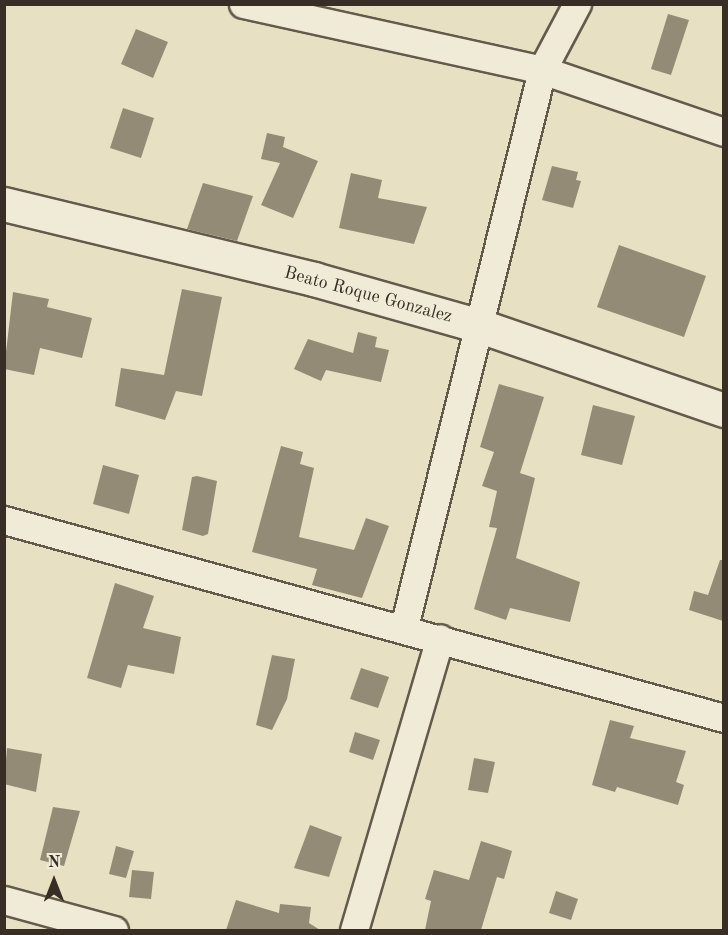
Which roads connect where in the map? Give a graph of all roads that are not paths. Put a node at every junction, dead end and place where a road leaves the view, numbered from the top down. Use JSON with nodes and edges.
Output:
{"nodes":[{"id":1,"x":243,"y":4,"type":"edge"},
{"id":2,"x":577,"y":4,"type":"edge"},
{"id":3,"x":542,"y":70,"type":"junction"},
{"id":4,"x":723,"y":132,"type":"edge"},
{"id":5,"x":4,"y":204,"type":"edge"},
{"id":6,"x":480,"y":326,"type":"junction"},
{"id":7,"x":723,"y":410,"type":"edge"},
{"id":8,"x":4,"y":520,"type":"edge"},
{"id":9,"x":404,"y":627,"type":"junction"},
{"id":10,"x":440,"y":638,"type":"junction"},
{"id":11,"x":723,"y":718,"type":"edge"},
{"id":12,"x":4,"y":900,"type":"edge"},
{"id":13,"x":114,"y":930,"type":"edge"},
{"id":14,"x":354,"y":930,"type":"edge"}],
"edges":[{"from":1,"to":3,"type":"street"},
{"from":2,"to":3,"type":"street"},
{"from":3,"to":4,"type":"street"},
{"from":3,"to":6,"type":"street"},
{"from":5,"to":6,"type":"street","name":"Beato Roque Gonzalez"},
{"from":6,"to":7,"type":"street","name":"Beato Roque Gonzalez"},
{"from":6,"to":9,"type":"street"},
{"from":8,"to":9,"type":"street"},
{"from":9,"to":10,"type":"street"},
{"from":10,"to":11,"type":"street"},
{"from":10,"to":14,"type":"street"},
{"from":12,"to":13,"type":"street"}]}
